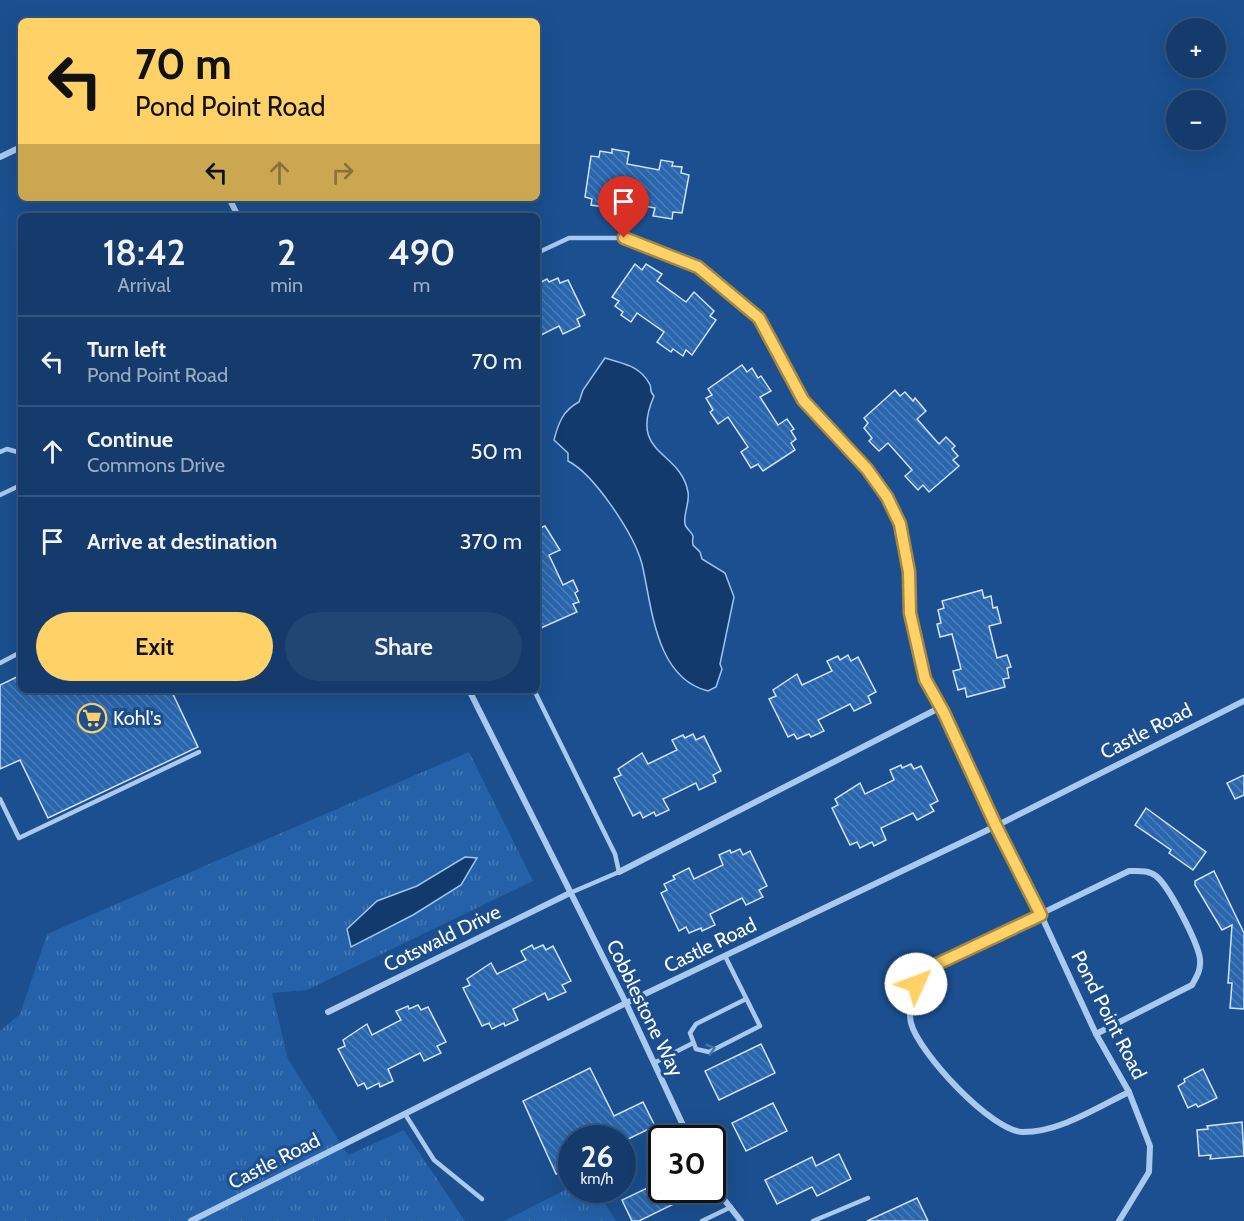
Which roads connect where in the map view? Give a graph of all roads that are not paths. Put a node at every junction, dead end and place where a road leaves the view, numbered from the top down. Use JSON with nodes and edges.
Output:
{"nodes":[{"id":1,"x":18,"y":148,"type":"edge"},
{"id":2,"x":0,"y":157,"type":"edge"},
{"id":3,"x":540,"y":252,"type":"edge"},
{"id":4,"x":0,"y":452,"type":"edge"},
{"id":5,"x":18,"y":452,"type":"edge"},
{"id":6,"x":18,"y":486,"type":"edge"},
{"id":7,"x":0,"y":495,"type":"edge"},
{"id":8,"x":18,"y":654,"type":"edge"},
{"id":9,"x":0,"y":663,"type":"edge"},
{"id":10,"x":470,"y":693,"type":"edge"},
{"id":11,"x":535,"y":693,"type":"edge"},
{"id":12,"x":1244,"y":700,"type":"edge"},
{"id":13,"x":941,"y":707,"type":"junction"},
{"id":14,"x":199,"y":752,"type":"dead end"},
{"id":15,"x":0,"y":800,"type":"edge"},
{"id":16,"x":996,"y":826,"type":"junction"},
{"id":17,"x":619,"y":872,"type":"junction"},
{"id":18,"x":570,"y":893,"type":"junction"},
{"id":19,"x":1041,"y":915,"type":"junction"},
{"id":20,"x":725,"y":956,"type":"junction"},
{"id":21,"x":746,"y":999,"type":"junction"},
{"id":22,"x":626,"y":1003,"type":"junction"},
{"id":23,"x":328,"y":1012,"type":"dead end"},
{"id":24,"x":1096,"y":1034,"type":"junction"},
{"id":25,"x":693,"y":1043,"type":"junction"},
{"id":26,"x":654,"y":1063,"type":"junction"},
{"id":27,"x":1129,"y":1092,"type":"junction"},
{"id":28,"x":405,"y":1114,"type":"junction"},
{"id":29,"x":683,"y":1125,"type":"edge"},
{"id":30,"x":868,"y":1197,"type":"dead end"},
{"id":31,"x":482,"y":1199,"type":"dead end"},
{"id":32,"x":726,"y":1201,"type":"edge"},
{"id":33,"x":731,"y":1207,"type":"junction"},
{"id":34,"x":191,"y":1221,"type":"edge"},
{"id":35,"x":702,"y":1221,"type":"edge"},
{"id":36,"x":741,"y":1221,"type":"edge"},
{"id":37,"x":813,"y":1221,"type":"edge"},
{"id":38,"x":1119,"y":1221,"type":"edge"}],
"edges":[{"from":1,"to":2,"type":"street"},
{"from":3,"to":13,"type":"lane"},
{"from":4,"to":5,"type":"lane"},
{"from":6,"to":7,"type":"lane"},
{"from":8,"to":9,"type":"lane"},
{"from":10,"to":18,"type":"street","name":"Cobblestone Way"},
{"from":11,"to":17,"type":"lane"},
{"from":12,"to":16,"type":"street","name":"Castle Road"},
{"from":13,"to":16,"type":"lane"},
{"from":13,"to":17,"type":"street"},
{"from":14,"to":15,"type":"lane"},
{"from":16,"to":19,"type":"street","name":"Pond Point Road"},
{"from":16,"to":20,"type":"street","name":"Castle Road"},
{"from":17,"to":18,"type":"lane"},
{"from":18,"to":22,"type":"street","name":"Cobblestone Way"},
{"from":18,"to":23,"type":"street","name":"Cotswald Drive"},
{"from":19,"to":24,"type":"street","name":"Pond Point Road"},
{"from":19,"to":24,"type":"street"},
{"from":19,"to":27,"type":"street"},
{"from":20,"to":21,"type":"lane"},
{"from":20,"to":22,"type":"street","name":"Castle Road"},
{"from":21,"to":25,"type":"lane"},
{"from":25,"to":21,"type":"lane","one_way":true},
{"from":22,"to":26,"type":"street","name":"Cobblestone Way"},
{"from":22,"to":28,"type":"street","name":"Castle Road"},
{"from":24,"to":27,"type":"street","name":"Pond Point Road"},
{"from":25,"to":26,"type":"lane"},
{"from":26,"to":29,"type":"street","name":"Cobblestone Way"},
{"from":27,"to":38,"type":"street","name":"Pond Point Road"},
{"from":28,"to":31,"type":"lane"},
{"from":28,"to":34,"type":"street","name":"Castle Road"},
{"from":30,"to":37,"type":"lane"},
{"from":32,"to":33,"type":"street"},
{"from":33,"to":35,"type":"lane"},
{"from":33,"to":36,"type":"street"}]}
